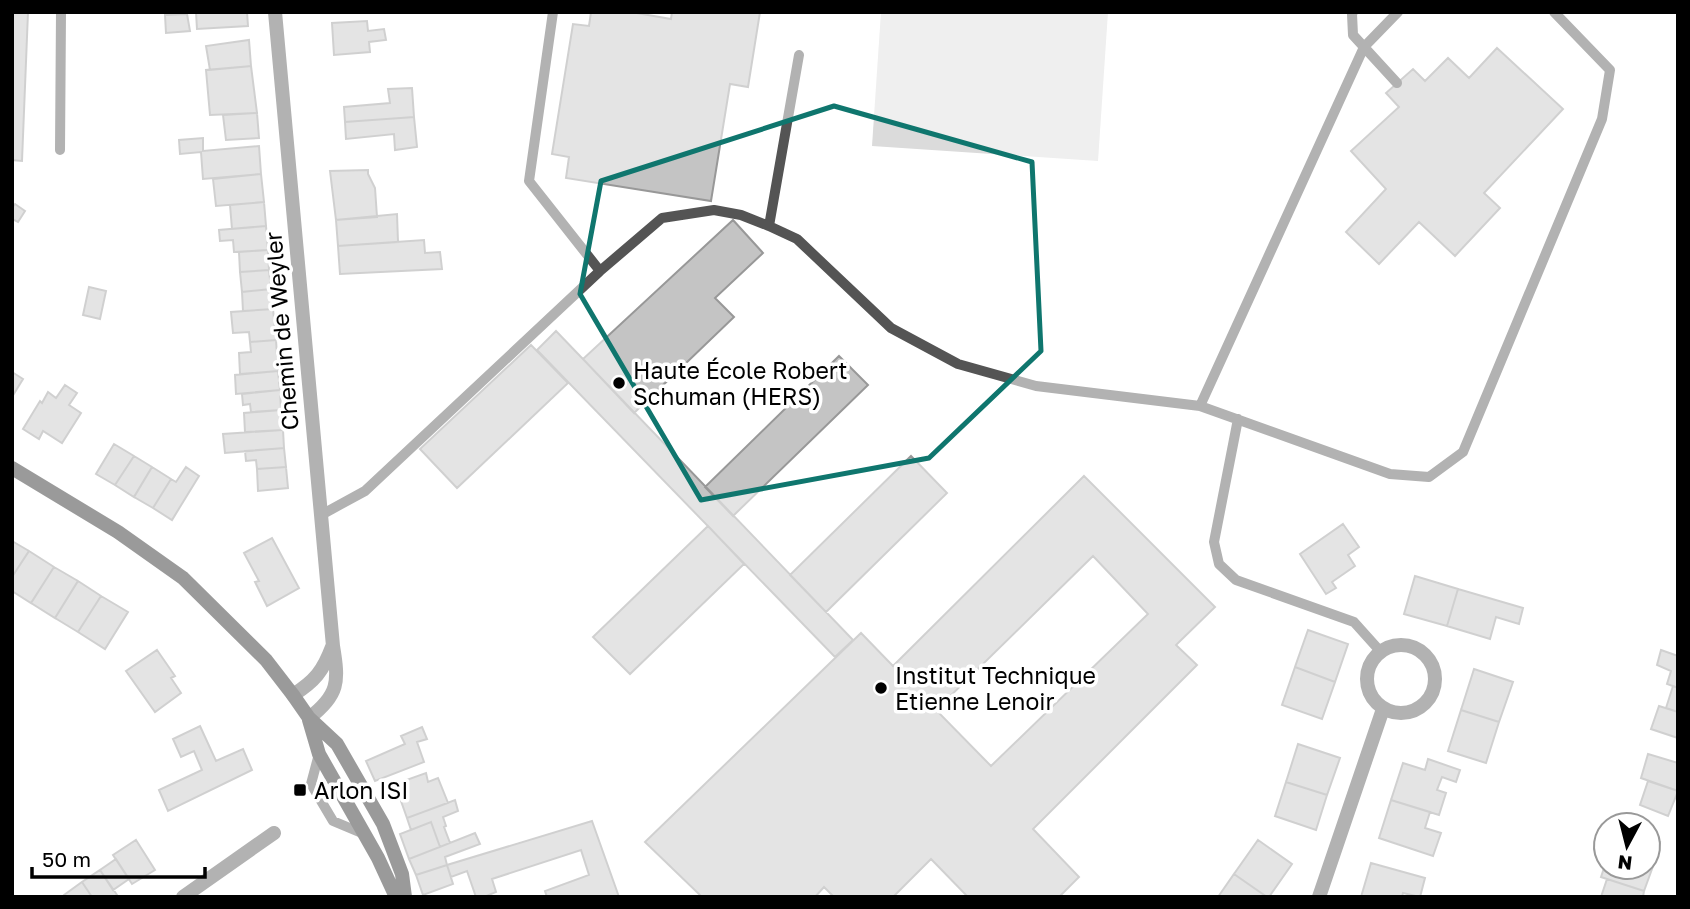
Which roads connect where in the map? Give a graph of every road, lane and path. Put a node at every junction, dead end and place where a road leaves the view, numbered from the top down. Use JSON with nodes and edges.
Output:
{"nodes":[{"id":1,"x":61,"y":12,"type":"edge"},
{"id":2,"x":275,"y":12,"type":"edge"},
{"id":3,"x":553,"y":12,"type":"edge"},
{"id":4,"x":1353,"y":12,"type":"edge"},
{"id":5,"x":1398,"y":12,"type":"edge"},
{"id":6,"x":1555,"y":12,"type":"edge"},
{"id":7,"x":1364,"y":47,"type":"junction"},
{"id":8,"x":799,"y":55,"type":"dead end"},
{"id":9,"x":1398,"y":83,"type":"dead end"},
{"id":10,"x":60,"y":150,"type":"dead end"},
{"id":11,"x":769,"y":226,"type":"junction"},
{"id":12,"x":600,"y":271,"type":"junction"},
{"id":13,"x":1200,"y":406,"type":"junction"},
{"id":14,"x":1238,"y":419,"type":"junction"},
{"id":15,"x":12,"y":468,"type":"edge"},
{"id":16,"x":321,"y":515,"type":"junction"},
{"id":17,"x":333,"y":646,"type":"junction"},
{"id":18,"x":1380,"y":651,"type":"junction"},
{"id":19,"x":293,"y":695,"type":"junction"},
{"id":20,"x":1383,"y":709,"type":"junction"},
{"id":21,"x":309,"y":718,"type":"junction"},
{"id":22,"x":319,"y":754,"type":"junction"},
{"id":23,"x":274,"y":833,"type":"dead end"},
{"id":24,"x":364,"y":834,"type":"junction"},
{"id":25,"x":183,"y":897,"type":"edge"},
{"id":26,"x":396,"y":897,"type":"edge"},
{"id":27,"x":405,"y":897,"type":"edge"},
{"id":28,"x":1319,"y":897,"type":"edge"}],
"edges":[{"from":1,"to":10,"type":"lane"},
{"from":2,"to":16,"type":"street","name":"Chemin de Weyler"},
{"from":3,"to":12,"type":"lane"},
{"from":4,"to":7,"type":"lane"},
{"from":5,"to":7,"type":"lane"},
{"from":6,"to":14,"type":"lane"},
{"from":7,"to":9,"type":"lane"},
{"from":7,"to":13,"type":"lane"},
{"from":8,"to":11,"type":"lane"},
{"from":11,"to":12,"type":"lane"},
{"from":11,"to":13,"type":"lane"},
{"from":12,"to":16,"type":"lane"},
{"from":13,"to":14,"type":"lane"},
{"from":14,"to":18,"type":"lane"},
{"from":15,"to":19,"type":"main road"},
{"from":16,"to":17,"type":"street","name":"Chemin de Weyler"},
{"from":17,"to":19,"type":"street"},
{"from":17,"to":21,"type":"street","name":"Chemin de Weyler"},
{"from":18,"to":20,"type":"street"},
{"from":18,"to":20,"type":"street"},
{"from":19,"to":21,"type":"main road"},
{"from":20,"to":28,"type":"street"},
{"from":21,"to":22,"type":"main road"},
{"from":21,"to":27,"type":"main road"},
{"from":22,"to":24,"type":"main road"},
{"from":22,"to":24,"type":"lane"},
{"from":23,"to":25,"type":"street"},
{"from":24,"to":26,"type":"main road"}]}
